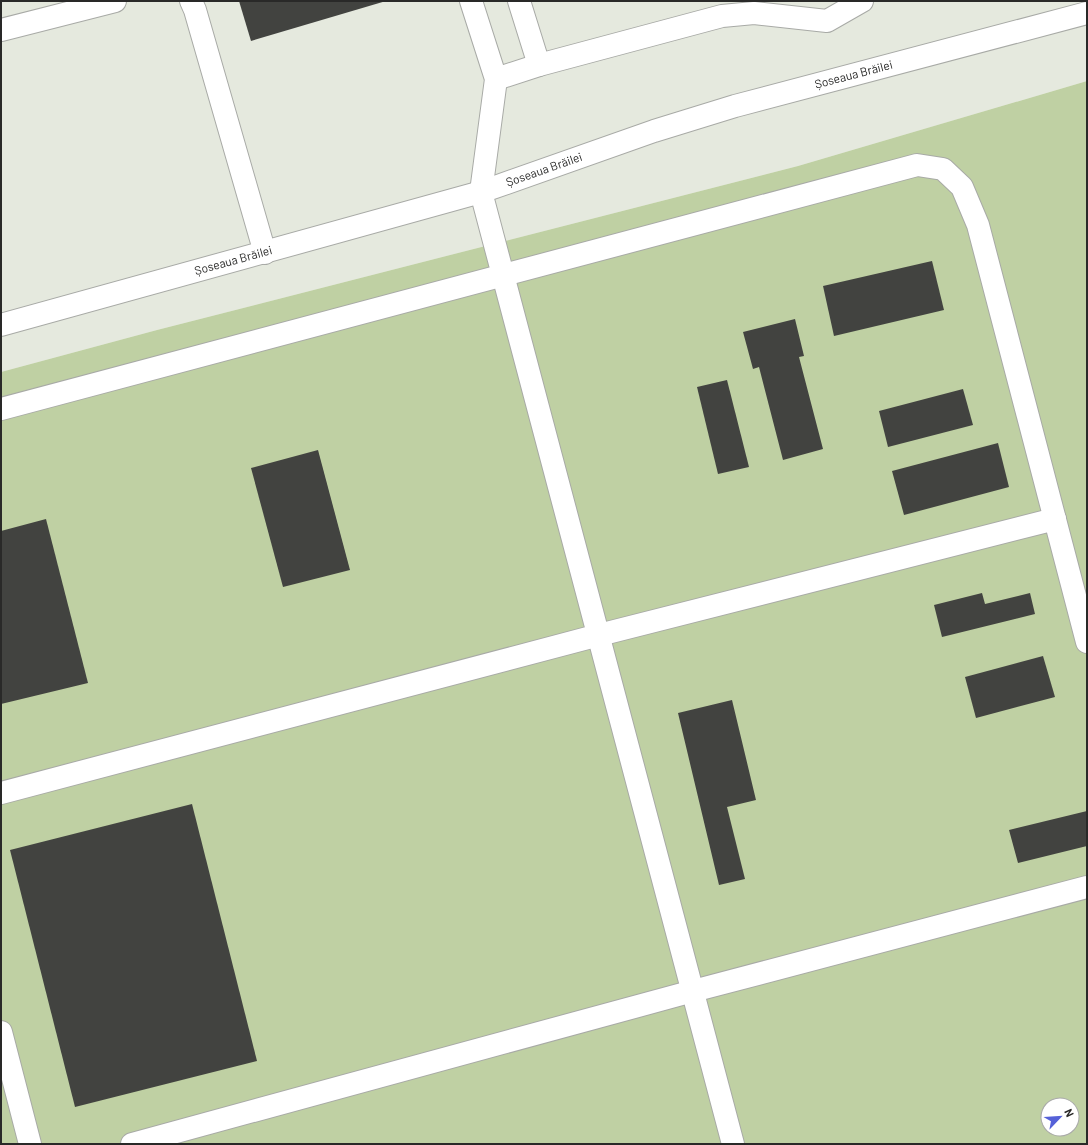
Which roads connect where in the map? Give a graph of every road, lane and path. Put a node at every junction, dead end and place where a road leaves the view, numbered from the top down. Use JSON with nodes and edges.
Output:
{"nodes":[{"id":1,"x":115,"y":1,"type":"edge"},
{"id":2,"x":191,"y":1,"type":"edge"},
{"id":3,"x":471,"y":1,"type":"edge"},
{"id":4,"x":519,"y":1,"type":"edge"},
{"id":5,"x":862,"y":1,"type":"edge"},
{"id":6,"x":752,"y":7,"type":"edge"},
{"id":7,"x":1087,"y":13,"type":"edge"},
{"id":8,"x":1,"y":30,"type":"edge"},
{"id":9,"x":539,"y":65,"type":"junction"},
{"id":10,"x":496,"y":79,"type":"junction"},
{"id":11,"x":481,"y":192,"type":"junction"},
{"id":12,"x":265,"y":253,"type":"junction"},
{"id":13,"x":503,"y":274,"type":"junction"},
{"id":14,"x":1,"y":324,"type":"edge"},
{"id":15,"x":1,"y":409,"type":"edge"},
{"id":16,"x":1055,"y":519,"type":"junction"},
{"id":17,"x":598,"y":635,"type":"junction"},
{"id":18,"x":1087,"y":642,"type":"edge"},
{"id":19,"x":1,"y":793,"type":"edge"},
{"id":20,"x":1087,"y":887,"type":"edge"},
{"id":21,"x":693,"y":991,"type":"junction"},
{"id":22,"x":1,"y":1032,"type":"edge"},
{"id":23,"x":30,"y":1144,"type":"edge"},
{"id":24,"x":132,"y":1144,"type":"edge"},
{"id":25,"x":733,"y":1144,"type":"edge"}],
"edges":[{"from":1,"to":8,"type":"main road"},
{"from":2,"to":12,"type":"main road"},
{"from":3,"to":10,"type":"main road"},
{"from":4,"to":9,"type":"main road"},
{"from":5,"to":6,"type":"main road"},
{"from":6,"to":9,"type":"main road"},
{"from":7,"to":11,"type":"main road","name":"Șoseaua Brăilei"},
{"from":9,"to":10,"type":"main road"},
{"from":10,"to":11,"type":"main road"},
{"from":11,"to":12,"type":"main road","name":"Șoseaua Brăilei"},
{"from":11,"to":13,"type":"main road"},
{"from":12,"to":14,"type":"main road","name":"Șoseaua Brăilei"},
{"from":13,"to":15,"type":"main road"},
{"from":13,"to":16,"type":"main road"},
{"from":13,"to":17,"type":"main road"},
{"from":16,"to":17,"type":"main road"},
{"from":16,"to":18,"type":"main road"},
{"from":17,"to":19,"type":"main road"},
{"from":17,"to":21,"type":"main road"},
{"from":20,"to":21,"type":"main road"},
{"from":21,"to":24,"type":"main road"},
{"from":21,"to":25,"type":"main road"},
{"from":22,"to":23,"type":"main road"}]}
